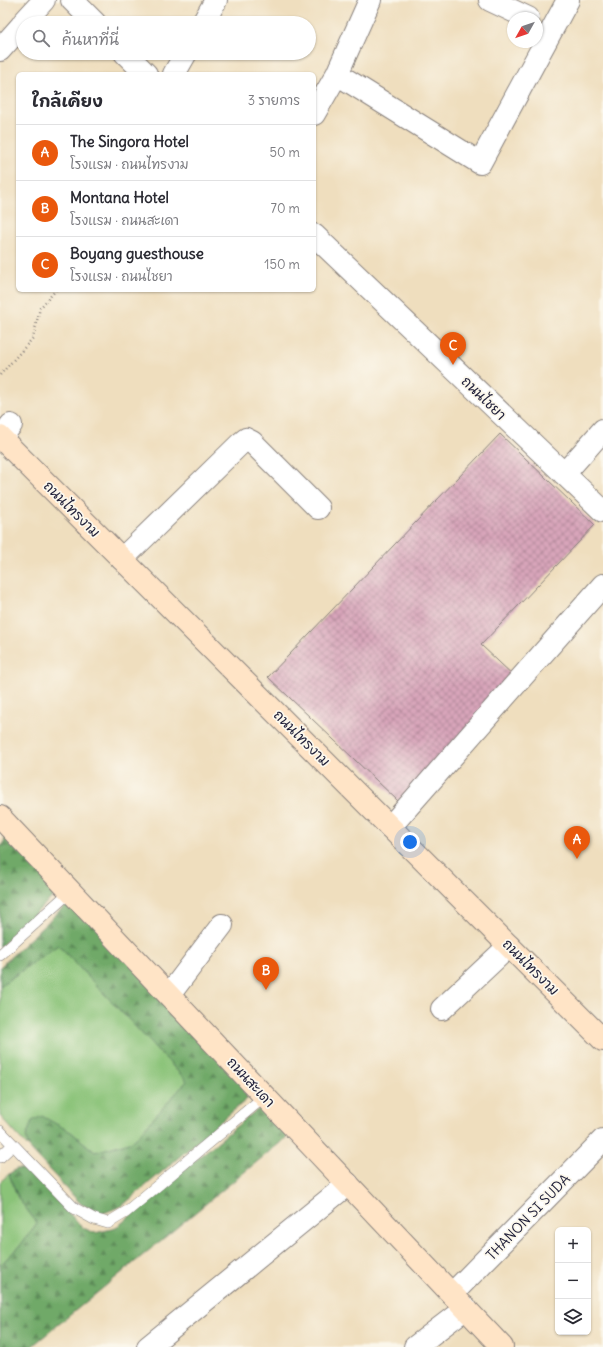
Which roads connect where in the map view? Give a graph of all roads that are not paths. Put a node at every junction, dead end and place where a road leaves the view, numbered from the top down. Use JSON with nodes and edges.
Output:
{"nodes":[{"id":1,"x":44,"y":0,"type":"edge"},
{"id":2,"x":72,"y":0,"type":"edge"},
{"id":3,"x":216,"y":0,"type":"edge"},
{"id":4,"x":370,"y":0,"type":"edge"},
{"id":5,"x":490,"y":0,"type":"edge"},
{"id":6,"x":568,"y":0,"type":"edge"},
{"id":7,"x":515,"y":12,"type":"edge"},
{"id":8,"x":29,"y":16,"type":"edge"},
{"id":9,"x":88,"y":16,"type":"edge"},
{"id":10,"x":207,"y":16,"type":"edge"},
{"id":11,"x":545,"y":26,"type":"edge"},
{"id":12,"x":16,"y":31,"type":"edge"},
{"id":13,"x":0,"y":50,"type":"edge"},
{"id":14,"x":132,"y":60,"type":"edge"},
{"id":15,"x":182,"y":60,"type":"edge"},
{"id":16,"x":144,"y":72,"type":"edge"},
{"id":17,"x":175,"y":72,"type":"edge"},
{"id":18,"x":337,"y":74,"type":"junction"},
{"id":19,"x":316,"y":111,"type":"edge"},
{"id":20,"x":316,"y":237,"type":"edge"},
{"id":21,"x":603,"y":430,"type":"edge"},
{"id":22,"x":3,"y":435,"type":"edge"},
{"id":23,"x":564,"y":474,"type":"junction"},
{"id":24,"x":318,"y":508,"type":"dead end"},
{"id":25,"x":603,"y":511,"type":"edge"},
{"id":26,"x":122,"y":559,"type":"junction"},
{"id":27,"x":603,"y":585,"type":"edge"},
{"id":28,"x":0,"y":817,"type":"edge"},
{"id":29,"x":390,"y":827,"type":"junction"},
{"id":30,"x":71,"y":891,"type":"junction"},
{"id":31,"x":222,"y":925,"type":"dead end"},
{"id":32,"x":509,"y":946,"type":"junction"},
{"id":33,"x":0,"y":955,"type":"edge"},
{"id":34,"x":169,"y":995,"type":"junction"},
{"id":35,"x":442,"y":1009,"type":"dead end"},
{"id":36,"x":603,"y":1040,"type":"edge"},
{"id":37,"x":264,"y":1096,"type":"junction"},
{"id":38,"x":0,"y":1131,"type":"edge"},
{"id":39,"x":603,"y":1140,"type":"edge"},
{"id":40,"x":13,"y":1146,"type":"junction"},
{"id":41,"x":0,"y":1157,"type":"edge"},
{"id":42,"x":348,"y":1184,"type":"junction"},
{"id":43,"x":459,"y":1301,"type":"junction"},
{"id":44,"x":148,"y":1347,"type":"edge"},
{"id":45,"x":415,"y":1347,"type":"edge"},
{"id":46,"x":502,"y":1347,"type":"edge"}],
"edges":[{"from":1,"to":8,"type":"street"},
{"from":2,"to":9,"type":"street"},
{"from":3,"to":10,"type":"street"},
{"from":4,"to":18,"type":"street"},
{"from":5,"to":7,"type":"street"},
{"from":6,"to":11,"type":"street"},
{"from":11,"to":18,"type":"street"},
{"from":12,"to":13,"type":"street"},
{"from":14,"to":16,"type":"street"},
{"from":15,"to":17,"type":"street"},
{"from":18,"to":19,"type":"street"},
{"from":20,"to":23,"type":"street","name":"ถนนไชยา"},
{"from":21,"to":23,"type":"street"},
{"from":22,"to":26,"type":"street","name":"ถนนไทรงาม"},
{"from":23,"to":25,"type":"street","name":"ถนนไชยา"},
{"from":24,"to":26,"type":"street"},
{"from":26,"to":29,"type":"street","name":"ถนนไทรงาม"},
{"from":27,"to":29,"type":"street"},
{"from":28,"to":30,"type":"street","name":"ถนนสะเดา"},
{"from":29,"to":32,"type":"street","name":"ถนนไทรงาม"},
{"from":30,"to":33,"type":"lane"},
{"from":30,"to":34,"type":"street","name":"ถนนสะเดา"},
{"from":31,"to":34,"type":"street"},
{"from":32,"to":35,"type":"street"},
{"from":32,"to":36,"type":"street","name":"ถนนไทรงาม"},
{"from":34,"to":37,"type":"street","name":"ถนนสะเดา"},
{"from":37,"to":40,"type":"lane"},
{"from":37,"to":42,"type":"street","name":"ถนนสะเดา"},
{"from":38,"to":40,"type":"lane"},
{"from":39,"to":43,"type":"street","name":"THANON SI SUDA"},
{"from":40,"to":41,"type":"lane"},
{"from":42,"to":43,"type":"street","name":"ถนนสะเดา"},
{"from":42,"to":44,"type":"street"},
{"from":43,"to":45,"type":"street","name":"THANON SI SUDA"},
{"from":43,"to":46,"type":"street","name":"ถนนสะเดา"}]}
